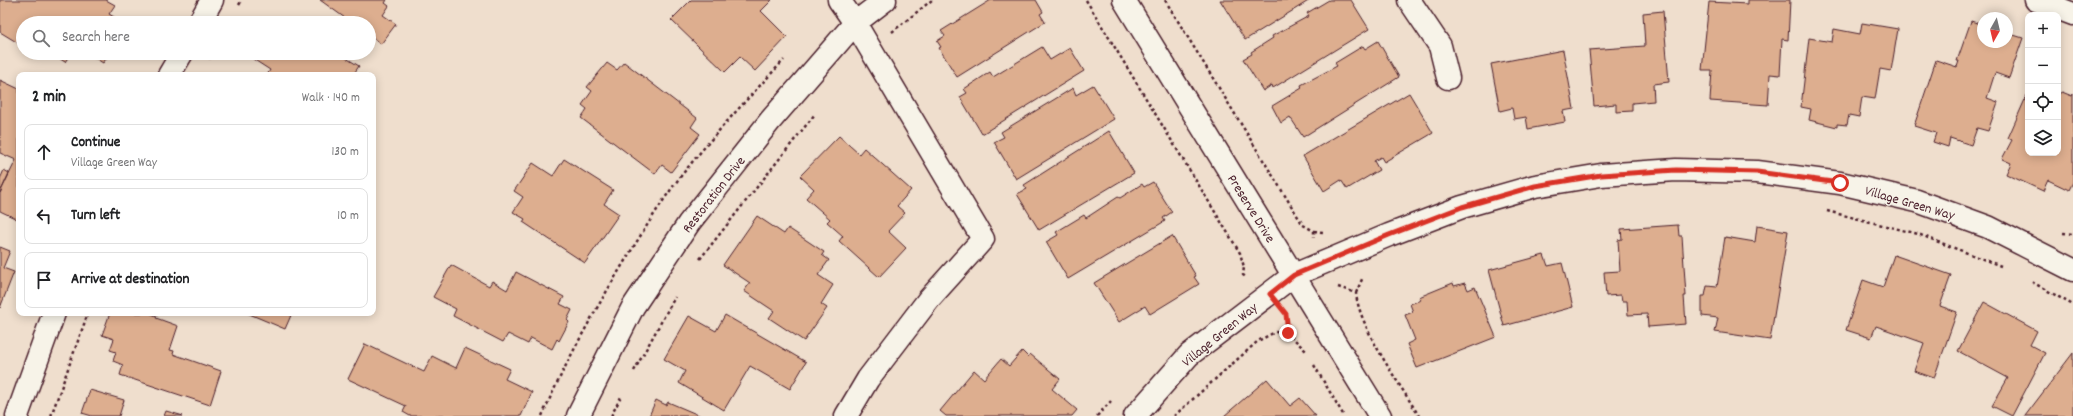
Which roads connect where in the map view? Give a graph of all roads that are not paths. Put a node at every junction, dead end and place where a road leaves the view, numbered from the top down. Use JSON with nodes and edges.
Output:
{"nodes":[{"id":1,"x":212,"y":0,"type":"edge"},
{"id":2,"x":839,"y":0,"type":"edge"},
{"id":3,"x":885,"y":0,"type":"edge"},
{"id":4,"x":1124,"y":0,"type":"edge"},
{"id":5,"x":1409,"y":0,"type":"edge"},
{"id":6,"x":2036,"y":0,"type":"edge"},
{"id":7,"x":2073,"y":14,"type":"edge"},
{"id":8,"x":203,"y":16,"type":"edge"},
{"id":9,"x":855,"y":23,"type":"junction"},
{"id":10,"x":178,"y":60,"type":"edge"},
{"id":11,"x":171,"y":72,"type":"edge"},
{"id":12,"x":1448,"y":78,"type":"dead end"},
{"id":13,"x":2073,"y":270,"type":"edge"},
{"id":14,"x":1294,"y":275,"type":"junction"},
{"id":15,"x":53,"y":316,"type":"edge"},
{"id":16,"x":18,"y":416,"type":"edge"},
{"id":17,"x":578,"y":416,"type":"edge"},
{"id":18,"x":846,"y":416,"type":"edge"},
{"id":19,"x":1135,"y":416,"type":"edge"},
{"id":20,"x":1380,"y":416,"type":"edge"}],
"edges":[{"from":1,"to":8,"type":"street"},
{"from":2,"to":9,"type":"street"},
{"from":3,"to":9,"type":"street","name":"Restoration Drive"},
{"from":4,"to":14,"type":"street","name":"Preserve Drive"},
{"from":5,"to":12,"type":"street"},
{"from":6,"to":7,"type":"street"},
{"from":9,"to":17,"type":"street","name":"Restoration Drive"},
{"from":9,"to":18,"type":"street"},
{"from":10,"to":11,"type":"street"},
{"from":13,"to":14,"type":"street","name":"Village Green Way"},
{"from":14,"to":19,"type":"street","name":"Village Green Way"},
{"from":14,"to":20,"type":"street","name":"Preserve Drive"},
{"from":15,"to":16,"type":"street"}]}
